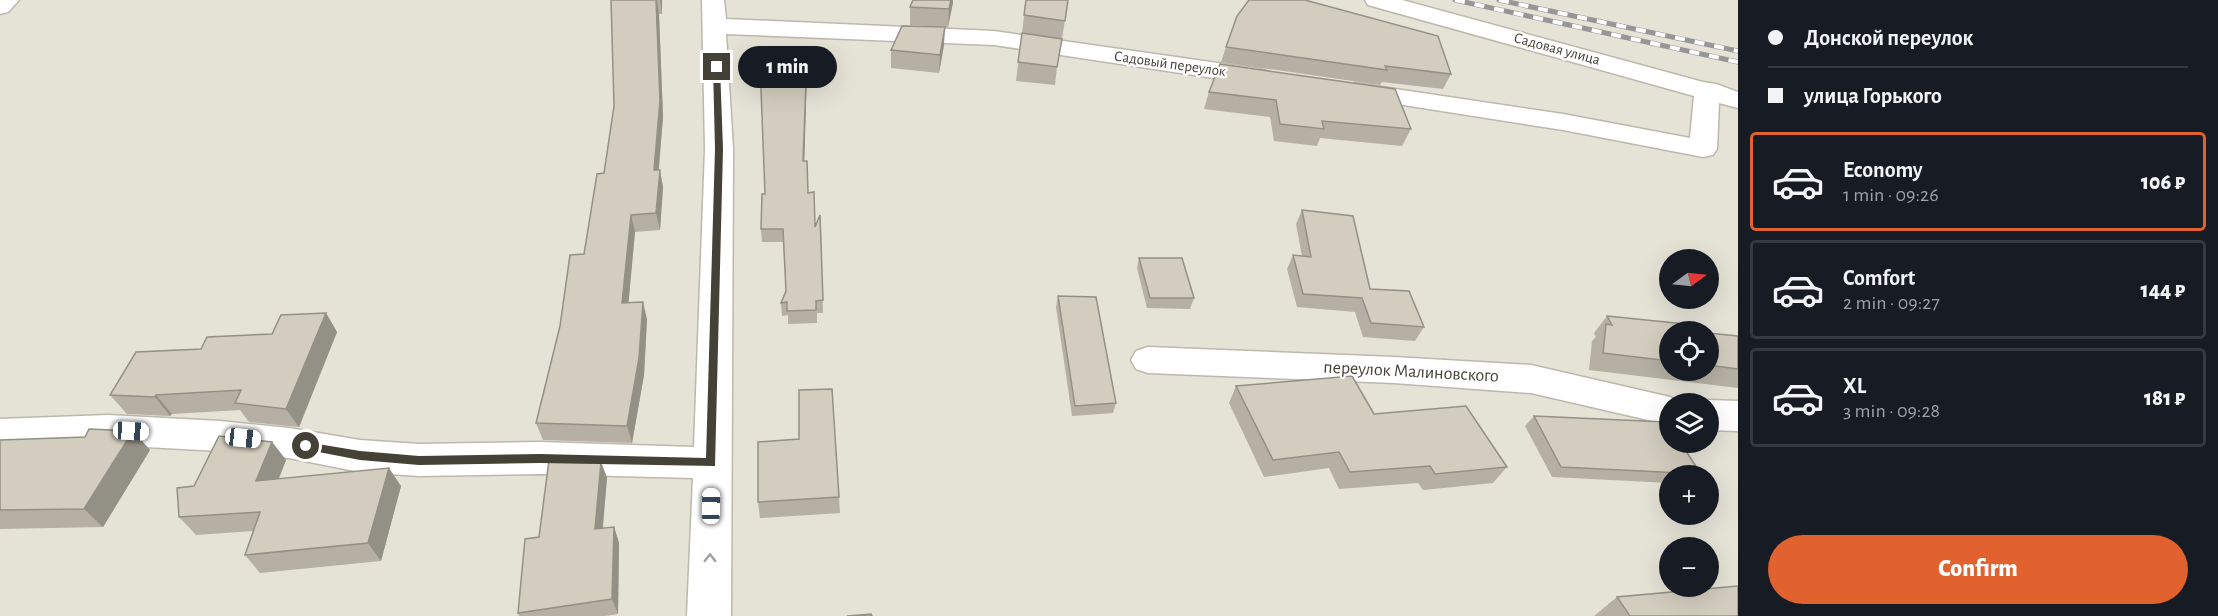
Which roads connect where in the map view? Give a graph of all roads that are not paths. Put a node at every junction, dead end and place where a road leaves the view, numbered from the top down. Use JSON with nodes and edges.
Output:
{"nodes":[{"id":1,"x":8,"y":0,"type":"edge"},
{"id":2,"x":1376,"y":0,"type":"edge"},
{"id":3,"x":0,"y":7,"type":"edge"},
{"id":4,"x":715,"y":13,"type":"edge"},
{"id":5,"x":1286,"y":81,"type":"edge"},
{"id":6,"x":1332,"y":88,"type":"edge"},
{"id":7,"x":1707,"y":89,"type":"junction"},
{"id":8,"x":1738,"y":100,"type":"edge"},
{"id":9,"x":1148,"y":360,"type":"dead end"},
{"id":10,"x":1659,"y":409,"type":"edge"},
{"id":11,"x":1719,"y":415,"type":"edge"},
{"id":12,"x":1738,"y":416,"type":"edge"},
{"id":13,"x":0,"y":434,"type":"edge"},
{"id":14,"x":711,"y":463,"type":"junction"},
{"id":15,"x":709,"y":616,"type":"edge"}],
"edges":[{"from":1,"to":3,"type":"street"},
{"from":2,"to":7,"type":"street","name":"Садовая улица"},
{"from":4,"to":5,"type":"street","name":"Садовый переулок"},
{"from":4,"to":14,"type":"street"},
{"from":6,"to":7,"type":"street"},
{"from":7,"to":8,"type":"street","name":"Садовая улица"},
{"from":9,"to":10,"type":"street","name":"переулок Малиновского"},
{"from":11,"to":12,"type":"street"},
{"from":13,"to":14,"type":"street"},
{"from":15,"to":14,"type":"street","one_way":true}]}
